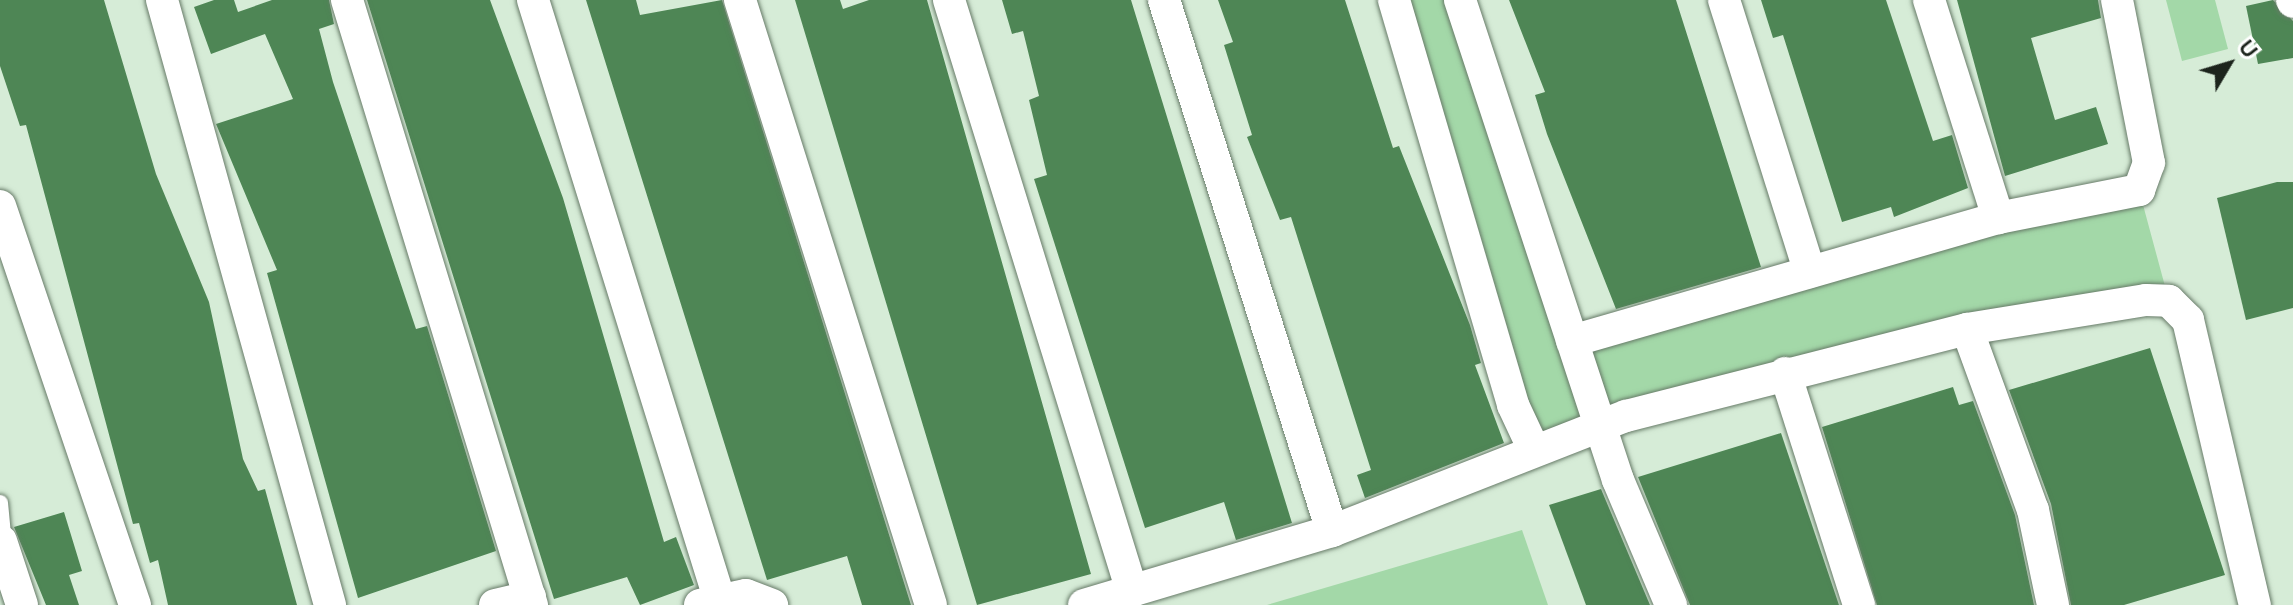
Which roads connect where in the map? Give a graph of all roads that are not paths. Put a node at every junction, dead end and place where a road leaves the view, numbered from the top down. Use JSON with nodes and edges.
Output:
{"nodes":[{"id":1,"x":162,"y":0,"type":"edge"},
{"id":2,"x":347,"y":0,"type":"edge"},
{"id":3,"x":533,"y":0,"type":"edge"},
{"id":4,"x":740,"y":0,"type":"edge"},
{"id":5,"x":949,"y":0,"type":"edge"},
{"id":6,"x":1164,"y":0,"type":"edge"},
{"id":7,"x":1394,"y":0,"type":"edge"},
{"id":8,"x":1460,"y":0,"type":"edge"},
{"id":9,"x":1724,"y":0,"type":"edge"},
{"id":10,"x":1929,"y":0,"type":"edge"},
{"id":11,"x":2117,"y":0,"type":"edge"},
{"id":12,"x":0,"y":206,"type":"edge"},
{"id":13,"x":1998,"y":218,"type":"junction"},
{"id":14,"x":1810,"y":272,"type":"junction"},
{"id":15,"x":1967,"y":329,"type":"junction"},
{"id":16,"x":1572,"y":341,"type":"junction"},
{"id":17,"x":1785,"y":373,"type":"junction"},
{"id":18,"x":1606,"y":428,"type":"junction"},
{"id":19,"x":1534,"y":450,"type":"junction"},
{"id":20,"x":0,"y":503,"type":"edge"},
{"id":21,"x":1332,"y":531,"type":"junction"},
{"id":22,"x":2,"y":546,"type":"edge"},
{"id":23,"x":1132,"y":591,"type":"junction"},
{"id":24,"x":531,"y":601,"type":"edge"},
{"id":25,"x":710,"y":602,"type":"edge"},
{"id":26,"x":22,"y":605,"type":"edge"},
{"id":27,"x":135,"y":605,"type":"edge"},
{"id":28,"x":330,"y":605,"type":"edge"},
{"id":29,"x":495,"y":605,"type":"edge"},
{"id":30,"x":772,"y":605,"type":"edge"},
{"id":31,"x":931,"y":605,"type":"edge"},
{"id":32,"x":1084,"y":605,"type":"edge"},
{"id":33,"x":1671,"y":605,"type":"edge"},
{"id":34,"x":1859,"y":605,"type":"edge"},
{"id":35,"x":2053,"y":605,"type":"edge"},
{"id":36,"x":2255,"y":605,"type":"edge"}],
"edges":[{"from":1,"to":28,"type":"street"},
{"from":2,"to":24,"type":"street"},
{"from":3,"to":25,"type":"street"},
{"from":4,"to":31,"type":"street"},
{"from":5,"to":23,"type":"street"},
{"from":6,"to":21,"type":"street"},
{"from":7,"to":19,"type":"street"},
{"from":8,"to":16,"type":"street"},
{"from":9,"to":14,"type":"street"},
{"from":10,"to":13,"type":"street"},
{"from":11,"to":13,"type":"street"},
{"from":12,"to":27,"type":"street"},
{"from":13,"to":14,"type":"street"},
{"from":14,"to":16,"type":"street"},
{"from":15,"to":17,"type":"street"},
{"from":15,"to":35,"type":"street"},
{"from":15,"to":36,"type":"street"},
{"from":16,"to":18,"type":"street"},
{"from":17,"to":18,"type":"street"},
{"from":17,"to":34,"type":"street"},
{"from":18,"to":19,"type":"street"},
{"from":18,"to":33,"type":"street"},
{"from":19,"to":21,"type":"street"},
{"from":20,"to":22,"type":"lane"},
{"from":21,"to":23,"type":"street"},
{"from":22,"to":26,"type":"street"},
{"from":23,"to":32,"type":"street"},
{"from":24,"to":29,"type":"street"},
{"from":25,"to":30,"type":"street"}]}
